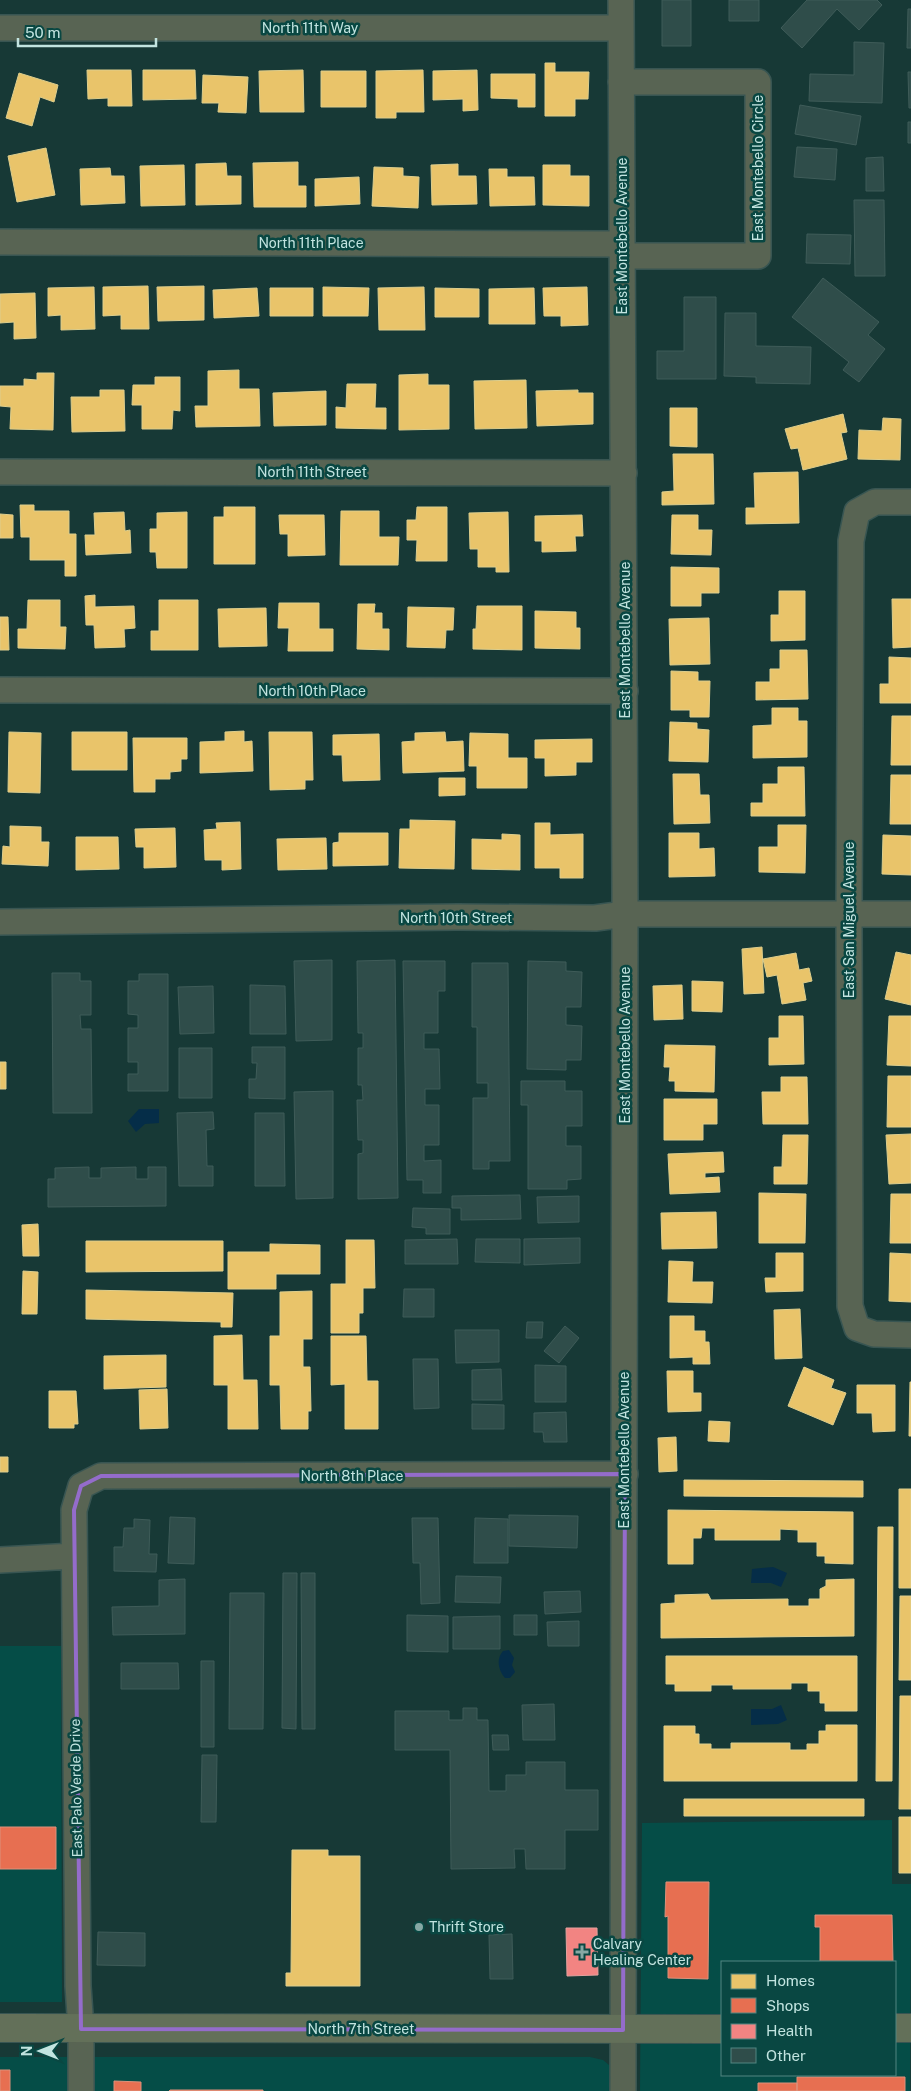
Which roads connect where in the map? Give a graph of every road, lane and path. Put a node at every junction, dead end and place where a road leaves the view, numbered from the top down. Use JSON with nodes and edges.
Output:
{"nodes":[{"id":1,"x":621,"y":0,"type":"edge"},
{"id":2,"x":0,"y":28,"type":"edge"},
{"id":3,"x":621,"y":28,"type":"junction"},
{"id":4,"x":621,"y":82,"type":"junction"},
{"id":5,"x":0,"y":242,"type":"edge"},
{"id":6,"x":622,"y":250,"type":"junction"},
{"id":7,"x":0,"y":472,"type":"edge"},
{"id":8,"x":624,"y":473,"type":"junction"},
{"id":9,"x":911,"y":502,"type":"edge"},
{"id":10,"x":0,"y":690,"type":"edge"},
{"id":11,"x":625,"y":691,"type":"junction"},
{"id":12,"x":625,"y":914,"type":"junction"},
{"id":13,"x":849,"y":914,"type":"junction"},
{"id":14,"x":911,"y":914,"type":"edge"},
{"id":15,"x":0,"y":922,"type":"edge"},
{"id":16,"x":911,"y":1335,"type":"edge"},
{"id":17,"x":624,"y":1474,"type":"junction"},
{"id":18,"x":81,"y":1486,"type":"joint"},
{"id":19,"x":74,"y":1556,"type":"junction"},
{"id":20,"x":0,"y":1560,"type":"edge"},
{"id":21,"x":0,"y":2028,"type":"edge"},
{"id":22,"x":896,"y":2028,"type":"edge"},
{"id":23,"x":911,"y":2028,"type":"edge"},
{"id":24,"x":81,"y":2029,"type":"junction"},
{"id":25,"x":721,"y":2029,"type":"edge"},
{"id":26,"x":623,"y":2030,"type":"junction"},
{"id":27,"x":81,"y":2091,"type":"edge"},
{"id":28,"x":623,"y":2091,"type":"edge"}],
"edges":[{"from":1,"to":3,"type":"street","name":"East Montebello Avenue"},
{"from":2,"to":3,"type":"street","name":"North 11th Way"},
{"from":3,"to":4,"type":"street","name":"East Montebello Avenue"},
{"from":4,"to":6,"type":"street","name":"East Montebello Avenue"},
{"from":4,"to":6,"type":"street","name":"East Montebello Circle"},
{"from":5,"to":6,"type":"street","name":"North 11th Place"},
{"from":6,"to":8,"type":"street","name":"East Montebello Avenue"},
{"from":7,"to":8,"type":"street","name":"North 11th Street"},
{"from":8,"to":11,"type":"street","name":"East Montebello Avenue"},
{"from":9,"to":13,"type":"street","name":"East San Miguel Avenue"},
{"from":10,"to":11,"type":"street","name":"North 10th Place"},
{"from":11,"to":12,"type":"street","name":"East Montebello Avenue"},
{"from":12,"to":13,"type":"street","name":"North 10th Street"},
{"from":12,"to":15,"type":"street","name":"North 10th Street"},
{"from":12,"to":17,"type":"street","name":"East Montebello Avenue"},
{"from":13,"to":14,"type":"street","name":"North 10th Street"},
{"from":13,"to":16,"type":"street","name":"East San Miguel Avenue"},
{"from":17,"to":18,"type":"street","name":"North 8th Place"},
{"from":17,"to":26,"type":"street","name":"East Montebello Avenue"},
{"from":18,"to":19,"type":"street","name":"East Palo Verde Drive"},
{"from":19,"to":20,"type":"street"},
{"from":19,"to":24,"type":"street","name":"East Palo Verde Drive"},
{"from":21,"to":24,"type":"main road","name":"North 7th Street"},
{"from":22,"to":23,"type":"main road"},
{"from":24,"to":26,"type":"main road","name":"North 7th Street"},
{"from":24,"to":27,"type":"street","name":"East Palo Verde Drive"},
{"from":25,"to":26,"type":"main road","name":"North 7th Street"},
{"from":26,"to":28,"type":"street","name":"East Montebello Avenue"}]}
